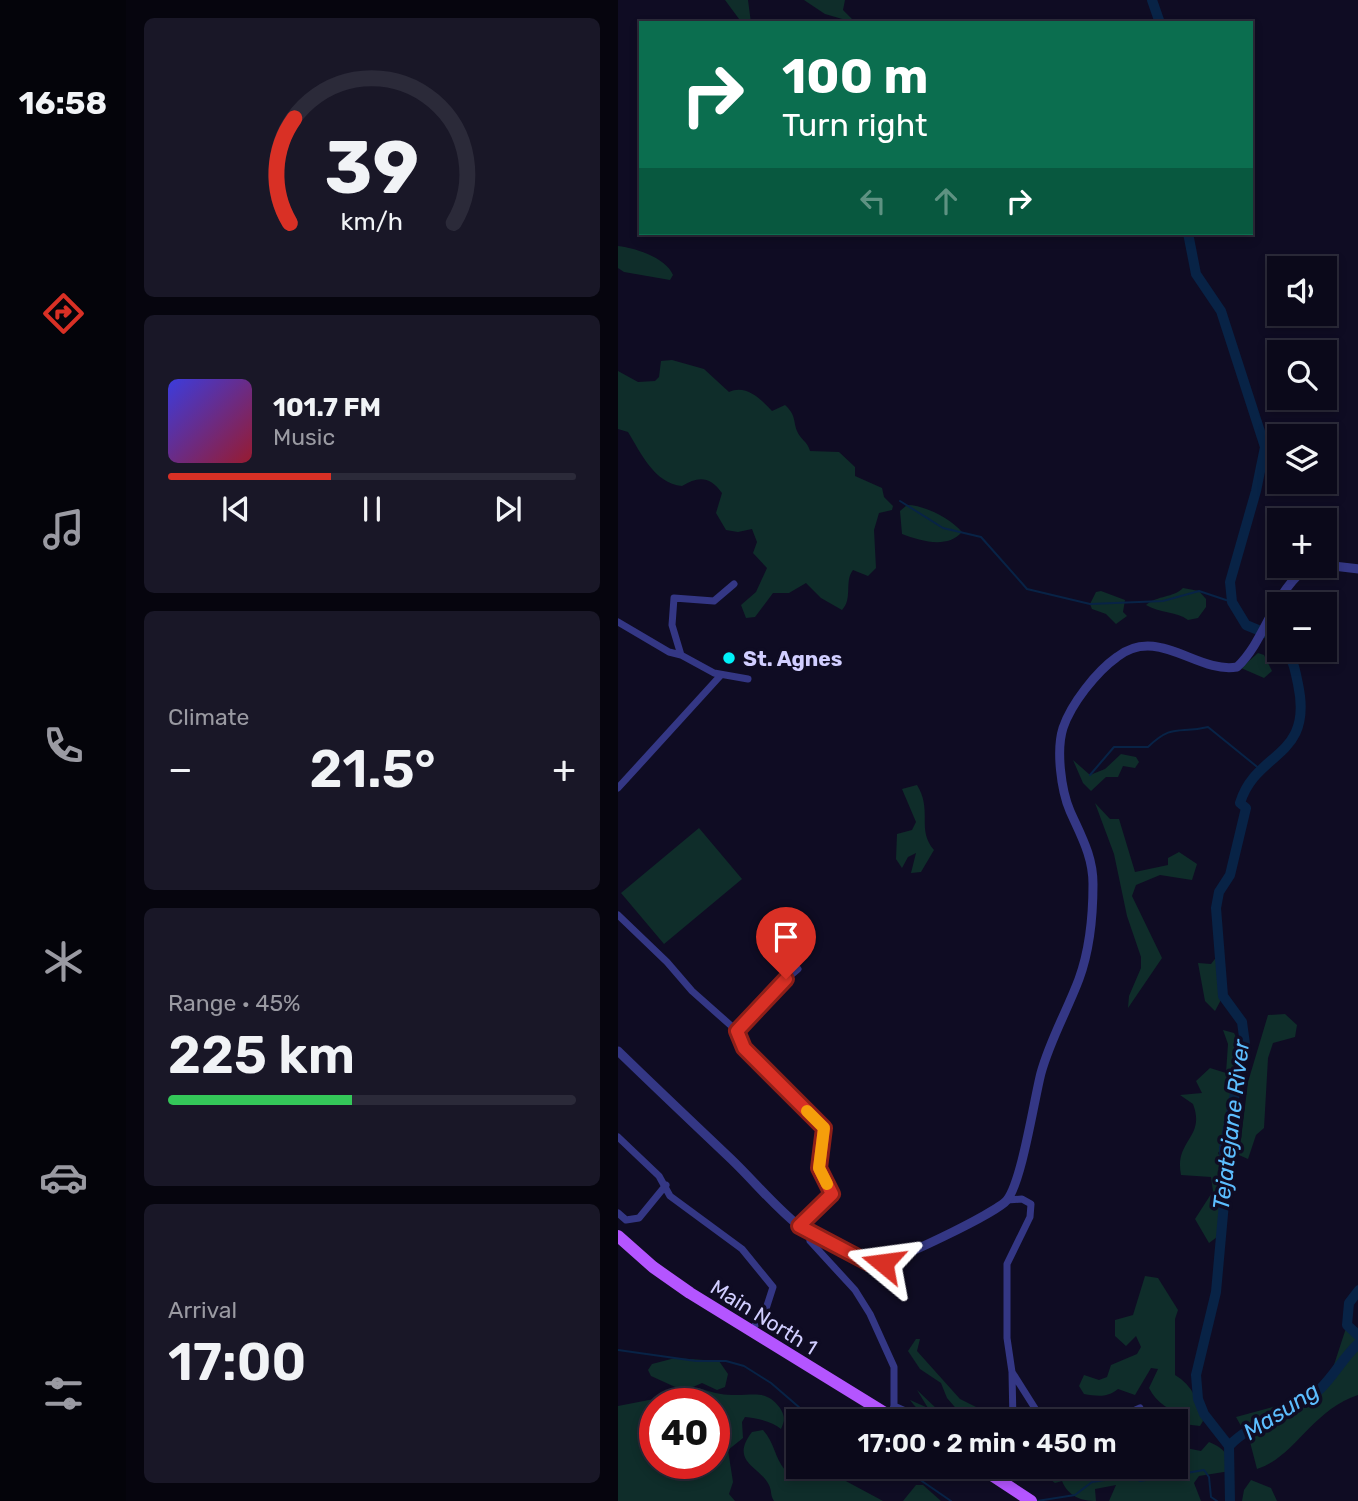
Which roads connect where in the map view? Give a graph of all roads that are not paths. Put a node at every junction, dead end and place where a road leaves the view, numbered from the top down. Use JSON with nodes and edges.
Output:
{"nodes":[{"id":1,"x":1337,"y":566,"type":"edge"},
{"id":2,"x":1358,"y":569,"type":"edge"},
{"id":3,"x":1295,"y":578,"type":"edge"},
{"id":4,"x":734,"y":584,"type":"dead end"},
{"id":5,"x":618,"y":622,"type":"edge"},
{"id":6,"x":681,"y":655,"type":"junction"},
{"id":7,"x":721,"y":675,"type":"junction"},
{"id":8,"x":748,"y":679,"type":"dead end"},
{"id":9,"x":618,"y":788,"type":"edge"},
{"id":10,"x":618,"y":915,"type":"edge"},
{"id":11,"x":798,"y":969,"type":"dead end"},
{"id":12,"x":737,"y":1031,"type":"junction"},
{"id":13,"x":618,"y":1051,"type":"edge"},
{"id":14,"x":618,"y":1137,"type":"edge"},
{"id":15,"x":666,"y":1185,"type":"junction"},
{"id":16,"x":1007,"y":1200,"type":"junction"},
{"id":17,"x":618,"y":1213,"type":"edge"},
{"id":18,"x":803,"y":1229,"type":"junction"},
{"id":19,"x":618,"y":1236,"type":"edge"},
{"id":20,"x":750,"y":1331,"type":"junction"},
{"id":21,"x":1012,"y":1372,"type":"junction"},
{"id":22,"x":885,"y":1409,"type":"edge"},
{"id":23,"x":894,"y":1409,"type":"edge"},
{"id":24,"x":1013,"y":1409,"type":"edge"},
{"id":25,"x":1035,"y":1409,"type":"edge"},
{"id":26,"x":998,"y":1479,"type":"edge"},
{"id":27,"x":1031,"y":1501,"type":"edge"}],
"edges":[{"from":1,"to":2,"type":"street"},
{"from":3,"to":16,"type":"street"},
{"from":4,"to":6,"type":"street"},
{"from":5,"to":6,"type":"street"},
{"from":6,"to":7,"type":"street"},
{"from":7,"to":8,"type":"street"},
{"from":7,"to":9,"type":"street"},
{"from":10,"to":12,"type":"street"},
{"from":11,"to":12,"type":"street"},
{"from":12,"to":18,"type":"street"},
{"from":13,"to":18,"type":"street"},
{"from":14,"to":15,"type":"street"},
{"from":15,"to":17,"type":"street"},
{"from":15,"to":20,"type":"street"},
{"from":16,"to":18,"type":"street"},
{"from":16,"to":21,"type":"street"},
{"from":18,"to":23,"type":"street"},
{"from":19,"to":20,"type":"main road","name":"Main North 1"},
{"from":20,"to":22,"type":"main road","name":"Main North 1"},
{"from":21,"to":24,"type":"street"},
{"from":21,"to":25,"type":"street"},
{"from":26,"to":27,"type":"main road"}]}
